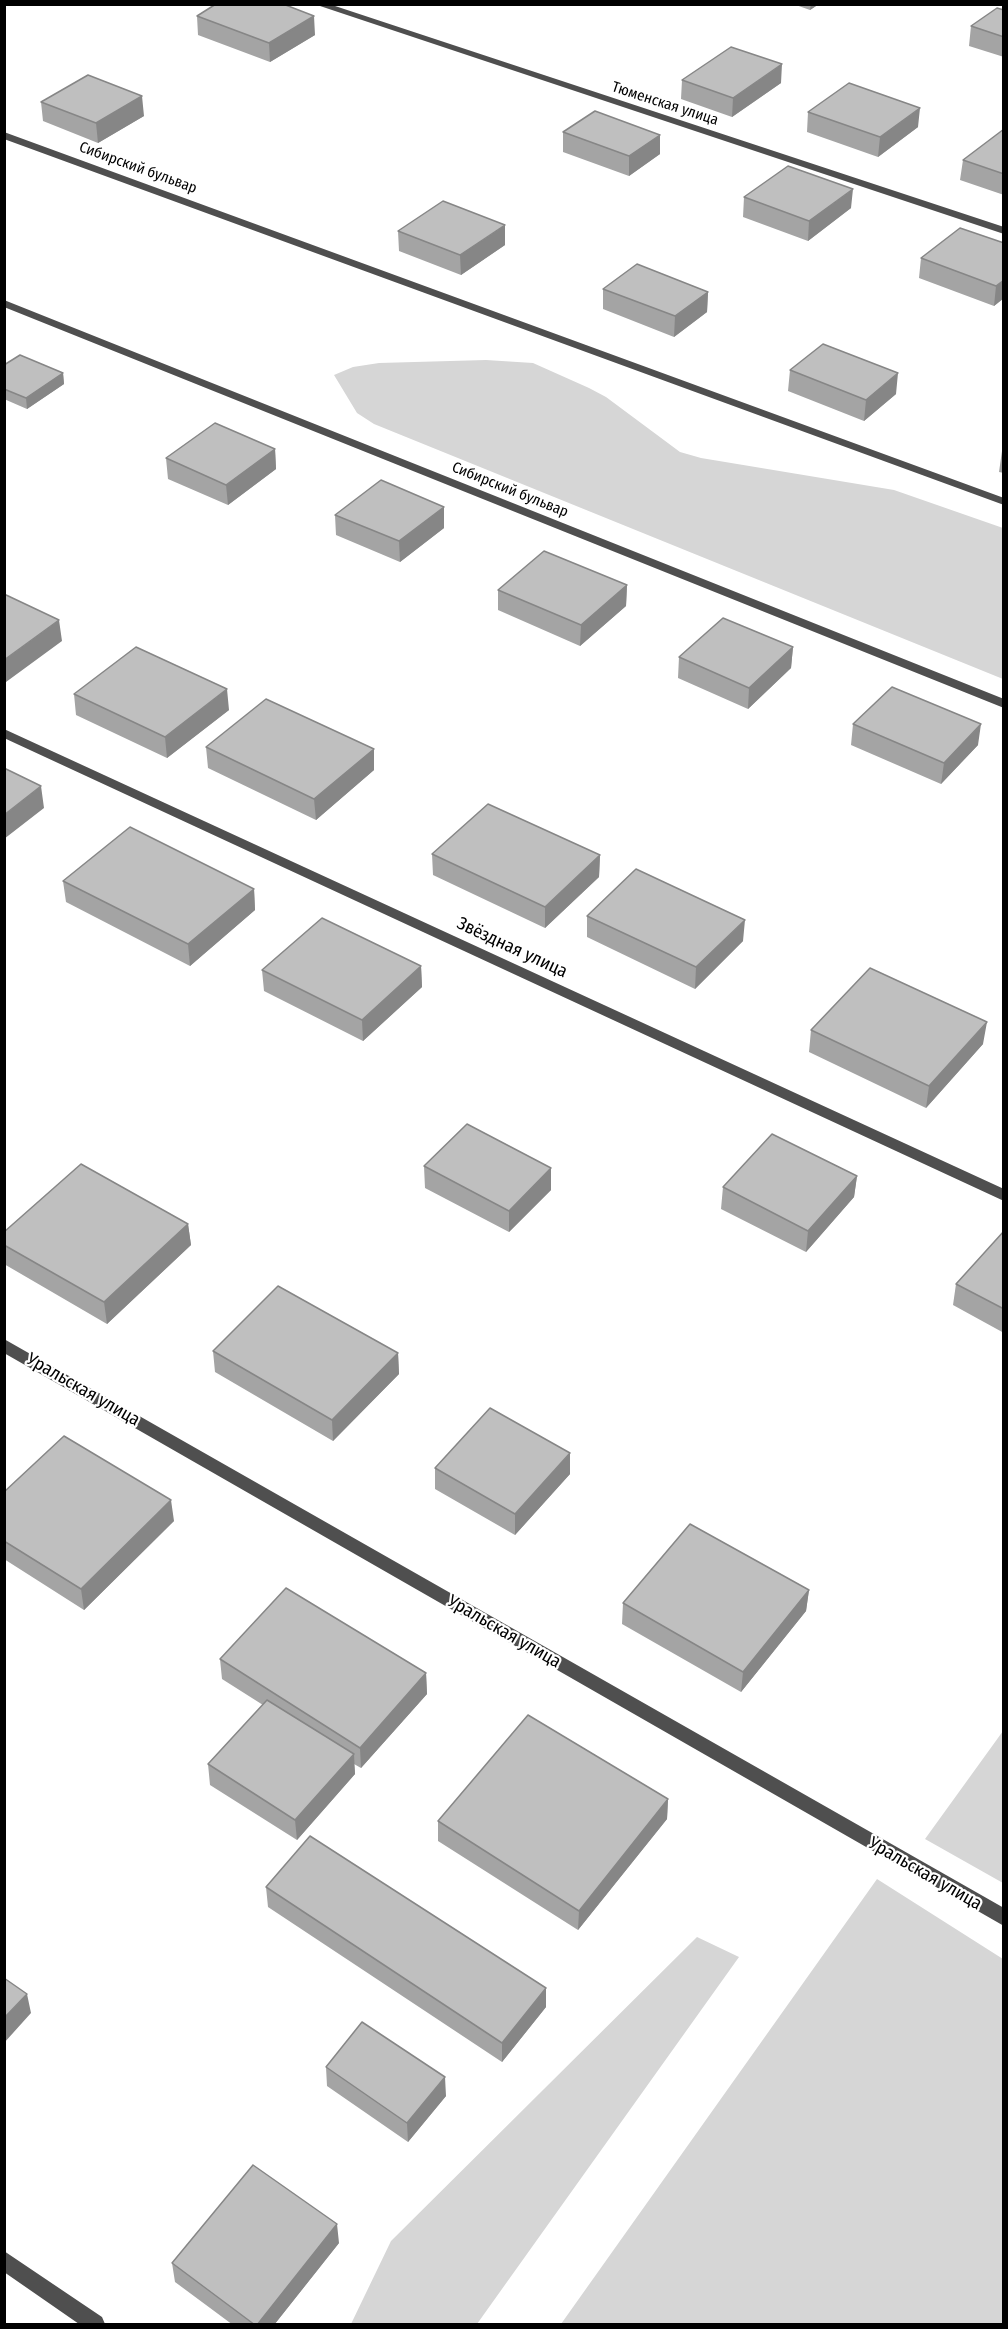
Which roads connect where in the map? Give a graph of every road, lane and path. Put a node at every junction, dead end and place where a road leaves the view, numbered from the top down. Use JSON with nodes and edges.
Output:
{"nodes":[{"id":1,"x":318,"y":4,"type":"edge"},
{"id":2,"x":4,"y":135,"type":"edge"},
{"id":3,"x":1004,"y":231,"type":"edge"},
{"id":4,"x":4,"y":303,"type":"edge"},
{"id":5,"x":1004,"y":502,"type":"edge"},
{"id":6,"x":1004,"y":704,"type":"edge"},
{"id":7,"x":4,"y":733,"type":"edge"},
{"id":8,"x":1004,"y":1196,"type":"edge"},
{"id":9,"x":4,"y":1345,"type":"edge"},
{"id":10,"x":1004,"y":1918,"type":"edge"},
{"id":11,"x":4,"y":2260,"type":"edge"},
{"id":12,"x":95,"y":2325,"type":"edge"}],
"edges":[{"from":1,"to":3,"type":"street","name":"Тюменская улица"},
{"from":2,"to":5,"type":"street","name":"Сибирский бульвар"},
{"from":4,"to":6,"type":"street","name":"Сибирский бульвар"},
{"from":7,"to":8,"type":"street","name":"Звёздная улица"},
{"from":9,"to":10,"type":"street","name":"Уральская улица"},
{"from":11,"to":12,"type":"street"}]}
